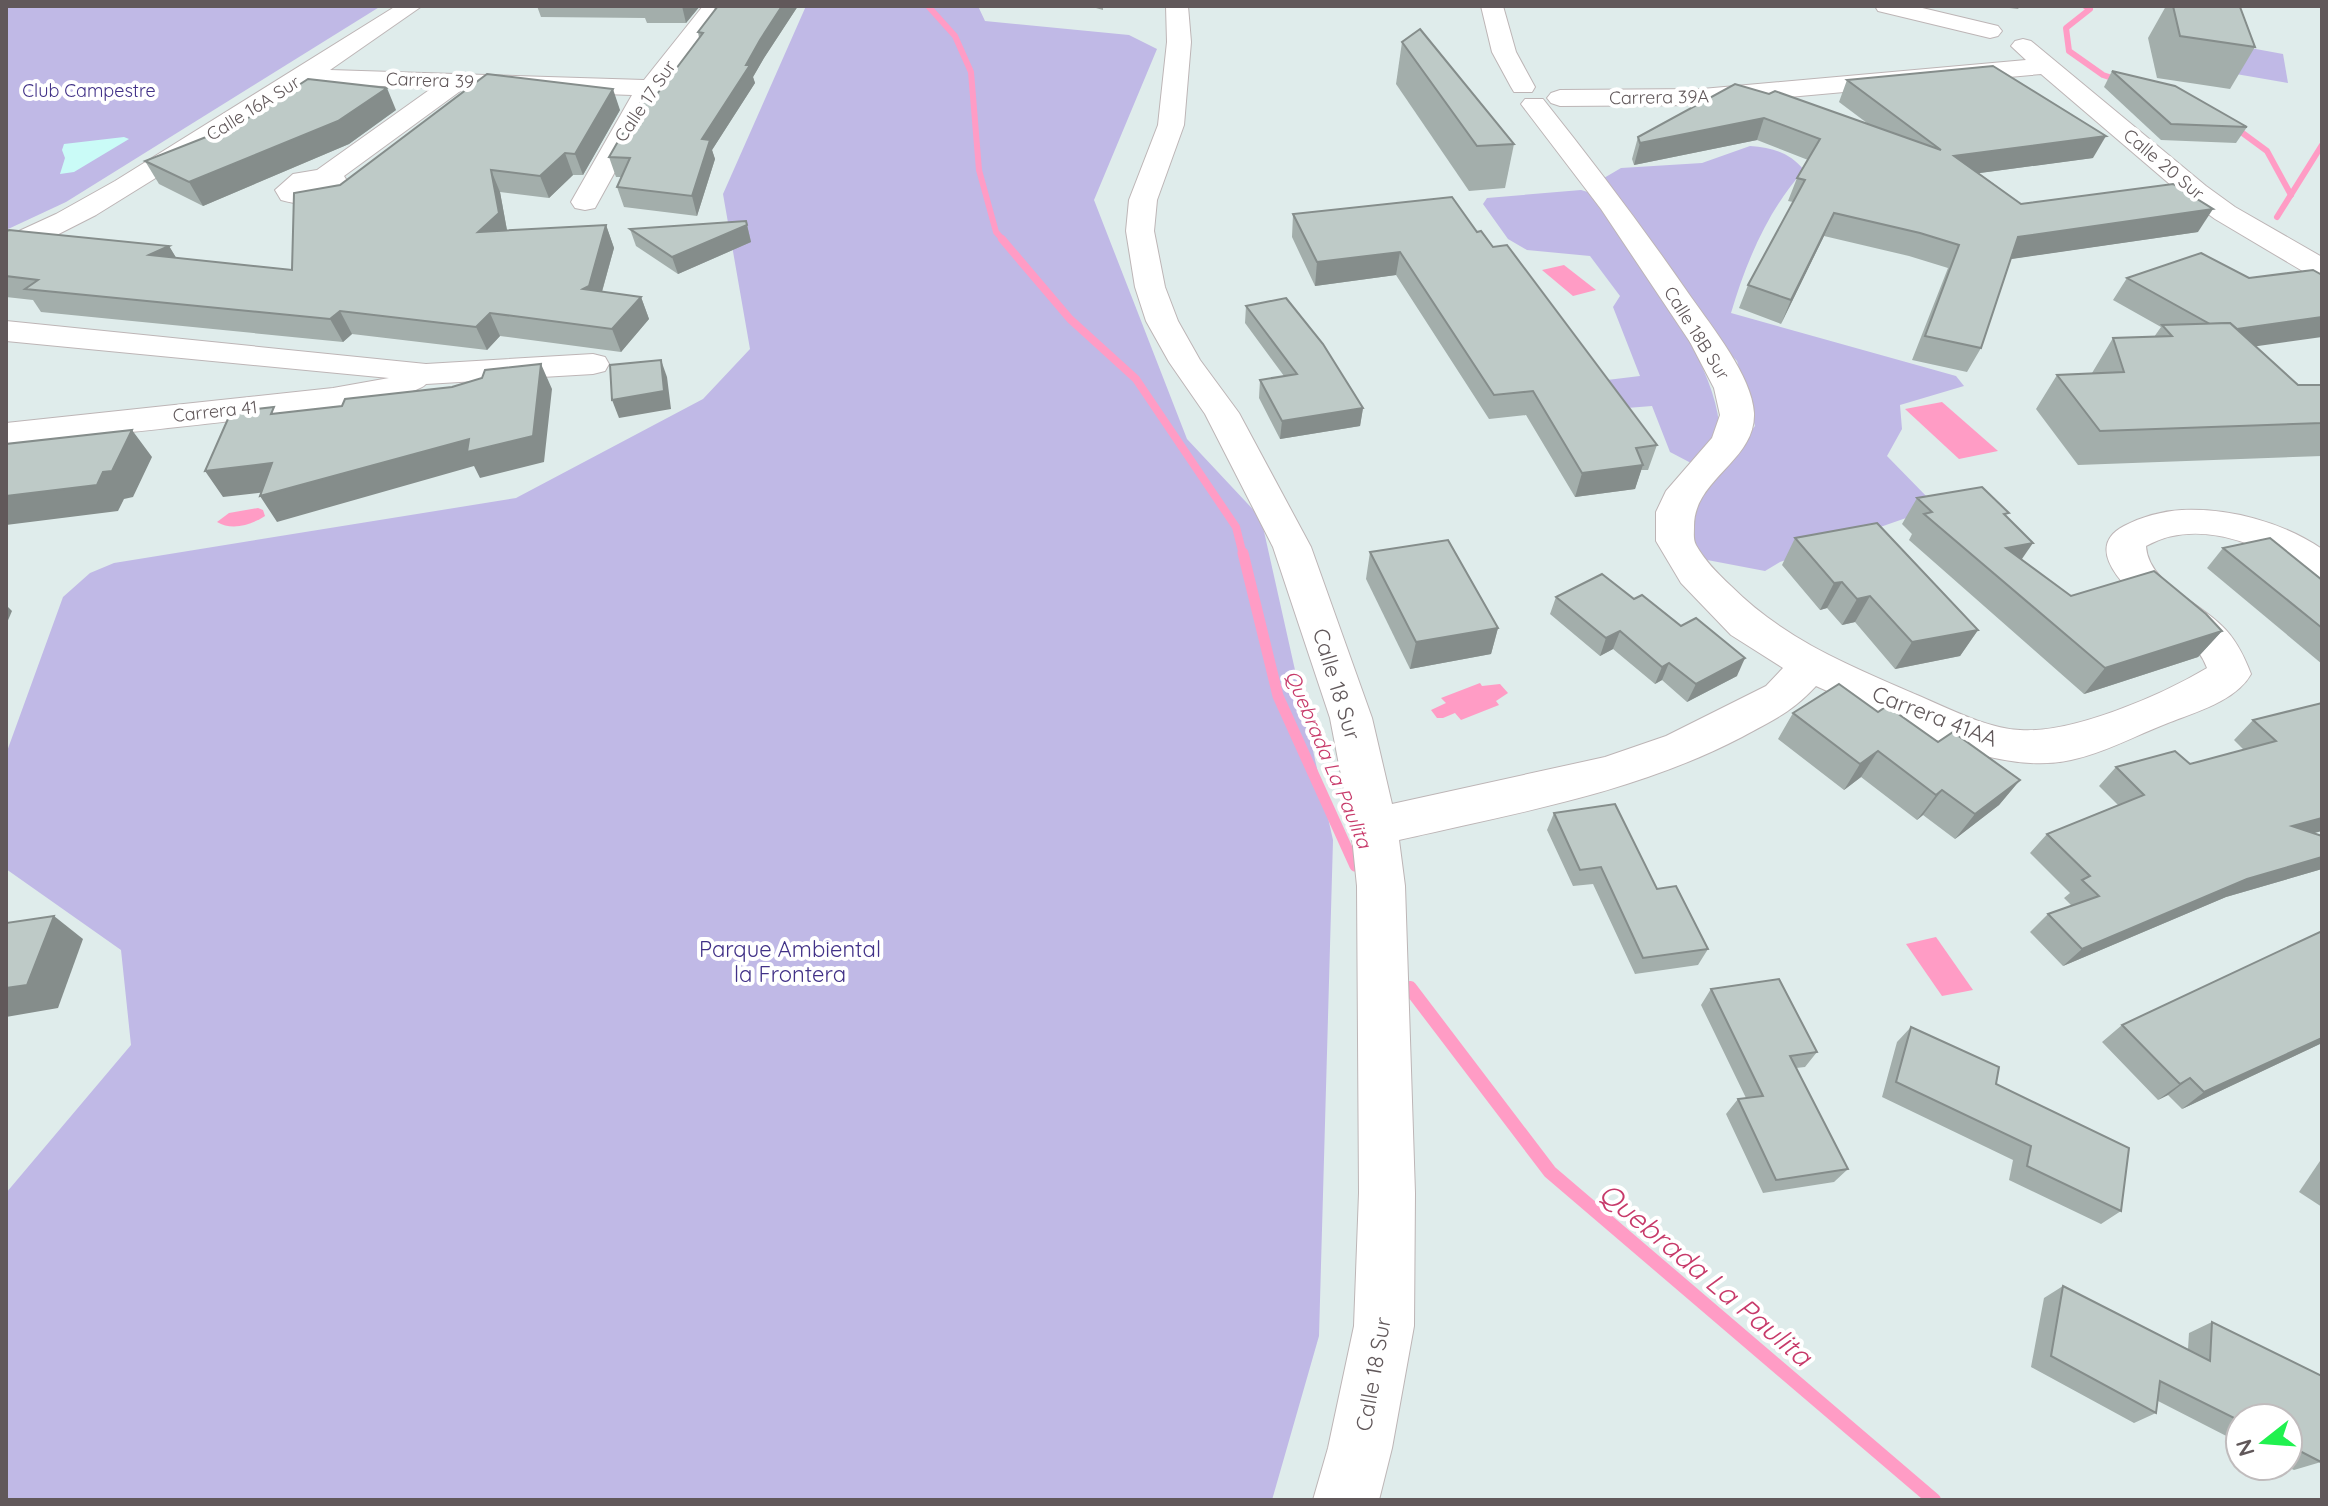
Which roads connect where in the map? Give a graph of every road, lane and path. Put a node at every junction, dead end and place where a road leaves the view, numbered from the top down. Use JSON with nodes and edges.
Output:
{"nodes":[{"id":1,"x":411,"y":6,"type":"edge"},
{"id":2,"x":715,"y":6,"type":"edge"},
{"id":3,"x":1177,"y":6,"type":"edge"},
{"id":4,"x":1492,"y":6,"type":"edge"},
{"id":5,"x":1886,"y":6,"type":"edge"},
{"id":6,"x":2045,"y":66,"type":"junction"},
{"id":7,"x":306,"y":76,"type":"junction"},
{"id":8,"x":458,"y":81,"type":"junction"},
{"id":9,"x":650,"y":88,"type":"junction"},
{"id":10,"x":1539,"y":96,"type":"junction"},
{"id":11,"x":325,"y":177,"type":"dead end"},
{"id":12,"x":560,"y":217,"type":"dead end"},
{"id":13,"x":6,"y":247,"type":"edge"},
{"id":14,"x":2322,"y":270,"type":"edge"},
{"id":15,"x":6,"y":331,"type":"edge"},
{"id":16,"x":593,"y":364,"type":"dead end"},
{"id":17,"x":419,"y":374,"type":"junction"},
{"id":18,"x":6,"y":434,"type":"edge"},
{"id":19,"x":2322,"y":567,"type":"edge"},
{"id":20,"x":1810,"y":666,"type":"junction"},
{"id":21,"x":1374,"y":827,"type":"junction"},
{"id":22,"x":1346,"y":1500,"type":"edge"}],
"edges":[{"from":1,"to":7,"type":"street","name":"Calle 16A Sur"},
{"from":2,"to":9,"type":"street","name":"Calle 17 Sur"},
{"from":3,"to":21,"type":"street","name":"Calle 18 Sur"},
{"from":4,"to":10,"type":"street","name":"Calle 18B Sur"},
{"from":5,"to":6,"type":"street","name":"Calle 20 Sur"},
{"from":6,"to":10,"type":"street","name":"Carrera 39A"},
{"from":6,"to":14,"type":"street","name":"Calle 20 Sur"},
{"from":7,"to":8,"type":"street","name":"Carrera 39"},
{"from":7,"to":13,"type":"street","name":"Calle 16A Sur"},
{"from":8,"to":9,"type":"street","name":"Carrera 39"},
{"from":8,"to":11,"type":"street"},
{"from":9,"to":12,"type":"street","name":"Calle 17 Sur"},
{"from":10,"to":20,"type":"street","name":"Calle 18B Sur"},
{"from":15,"to":17,"type":"street","name":"Carrera 41"},
{"from":16,"to":17,"type":"street","name":"Carrera 41"},
{"from":17,"to":18,"type":"street","name":"Carrera 41"},
{"from":19,"to":20,"type":"street","name":"Carrera 41AA"},
{"from":20,"to":21,"type":"street"},
{"from":21,"to":22,"type":"street","name":"Calle 18 Sur"}]}
